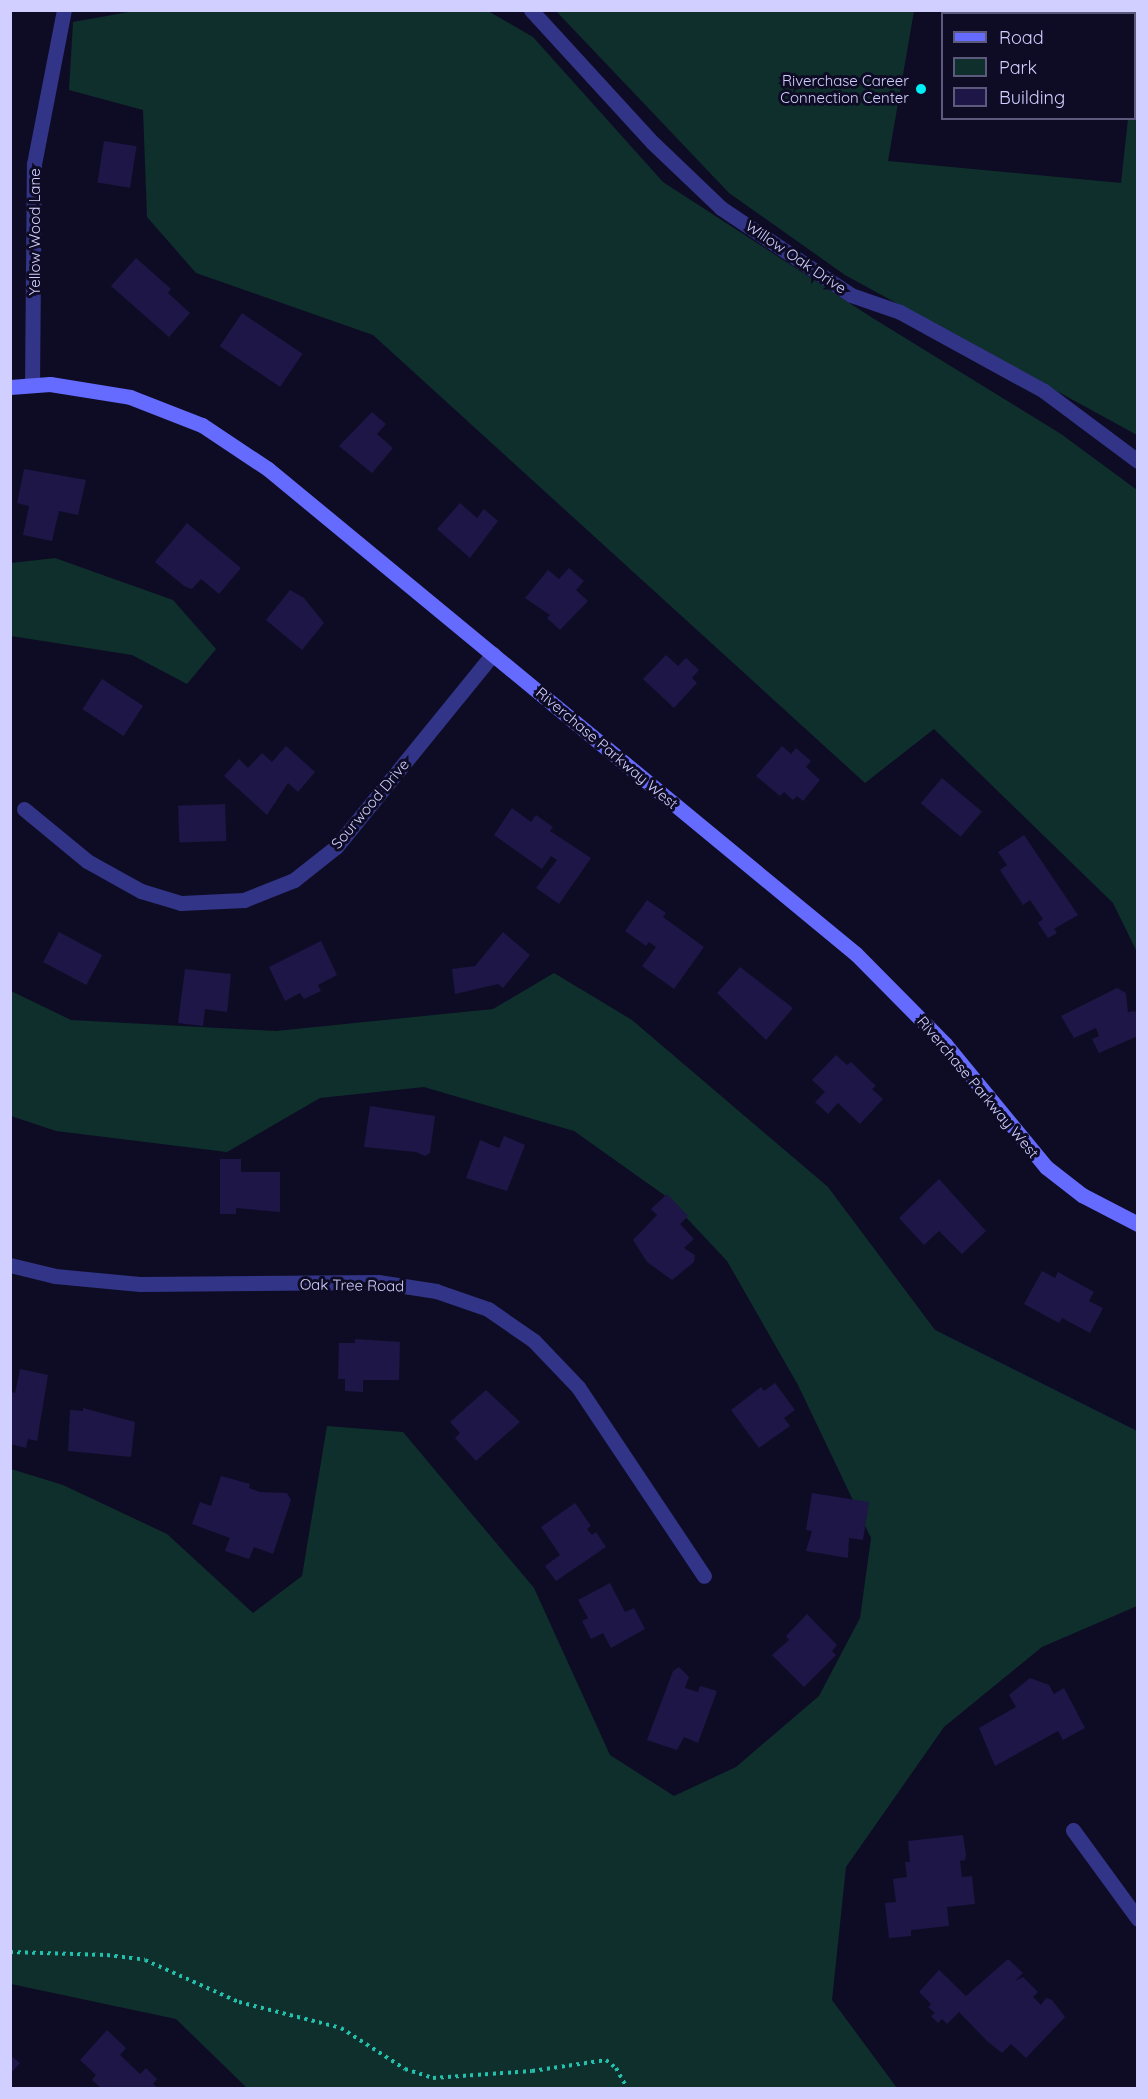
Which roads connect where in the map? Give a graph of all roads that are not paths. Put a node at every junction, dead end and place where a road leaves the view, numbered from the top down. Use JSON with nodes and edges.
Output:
{"nodes":[{"id":1,"x":64,"y":10,"type":"edge"},
{"id":2,"x":531,"y":10,"type":"edge"},
{"id":3,"x":32,"y":385,"type":"junction"},
{"id":4,"x":10,"y":387,"type":"edge"},
{"id":5,"x":1137,"y":461,"type":"edge"},
{"id":6,"x":493,"y":654,"type":"junction"},
{"id":7,"x":24,"y":809,"type":"dead end"},
{"id":8,"x":1137,"y":1224,"type":"edge"},
{"id":9,"x":10,"y":1265,"type":"edge"},
{"id":10,"x":704,"y":1576,"type":"dead end"},
{"id":11,"x":1073,"y":1830,"type":"dead end"},
{"id":12,"x":1137,"y":1919,"type":"edge"}],
"edges":[{"from":1,"to":3,"type":"street","name":"Yellow Wood Lane"},
{"from":2,"to":5,"type":"street","name":"Willow Oak Drive"},
{"from":3,"to":4,"type":"street","name":"Riverchase Parkway West"},
{"from":3,"to":6,"type":"street","name":"Riverchase Parkway West"},
{"from":6,"to":7,"type":"street","name":"Sourwood Drive"},
{"from":6,"to":8,"type":"street","name":"Riverchase Parkway West"},
{"from":9,"to":10,"type":"street","name":"Oak Tree Road"},
{"from":11,"to":12,"type":"street"}]}
